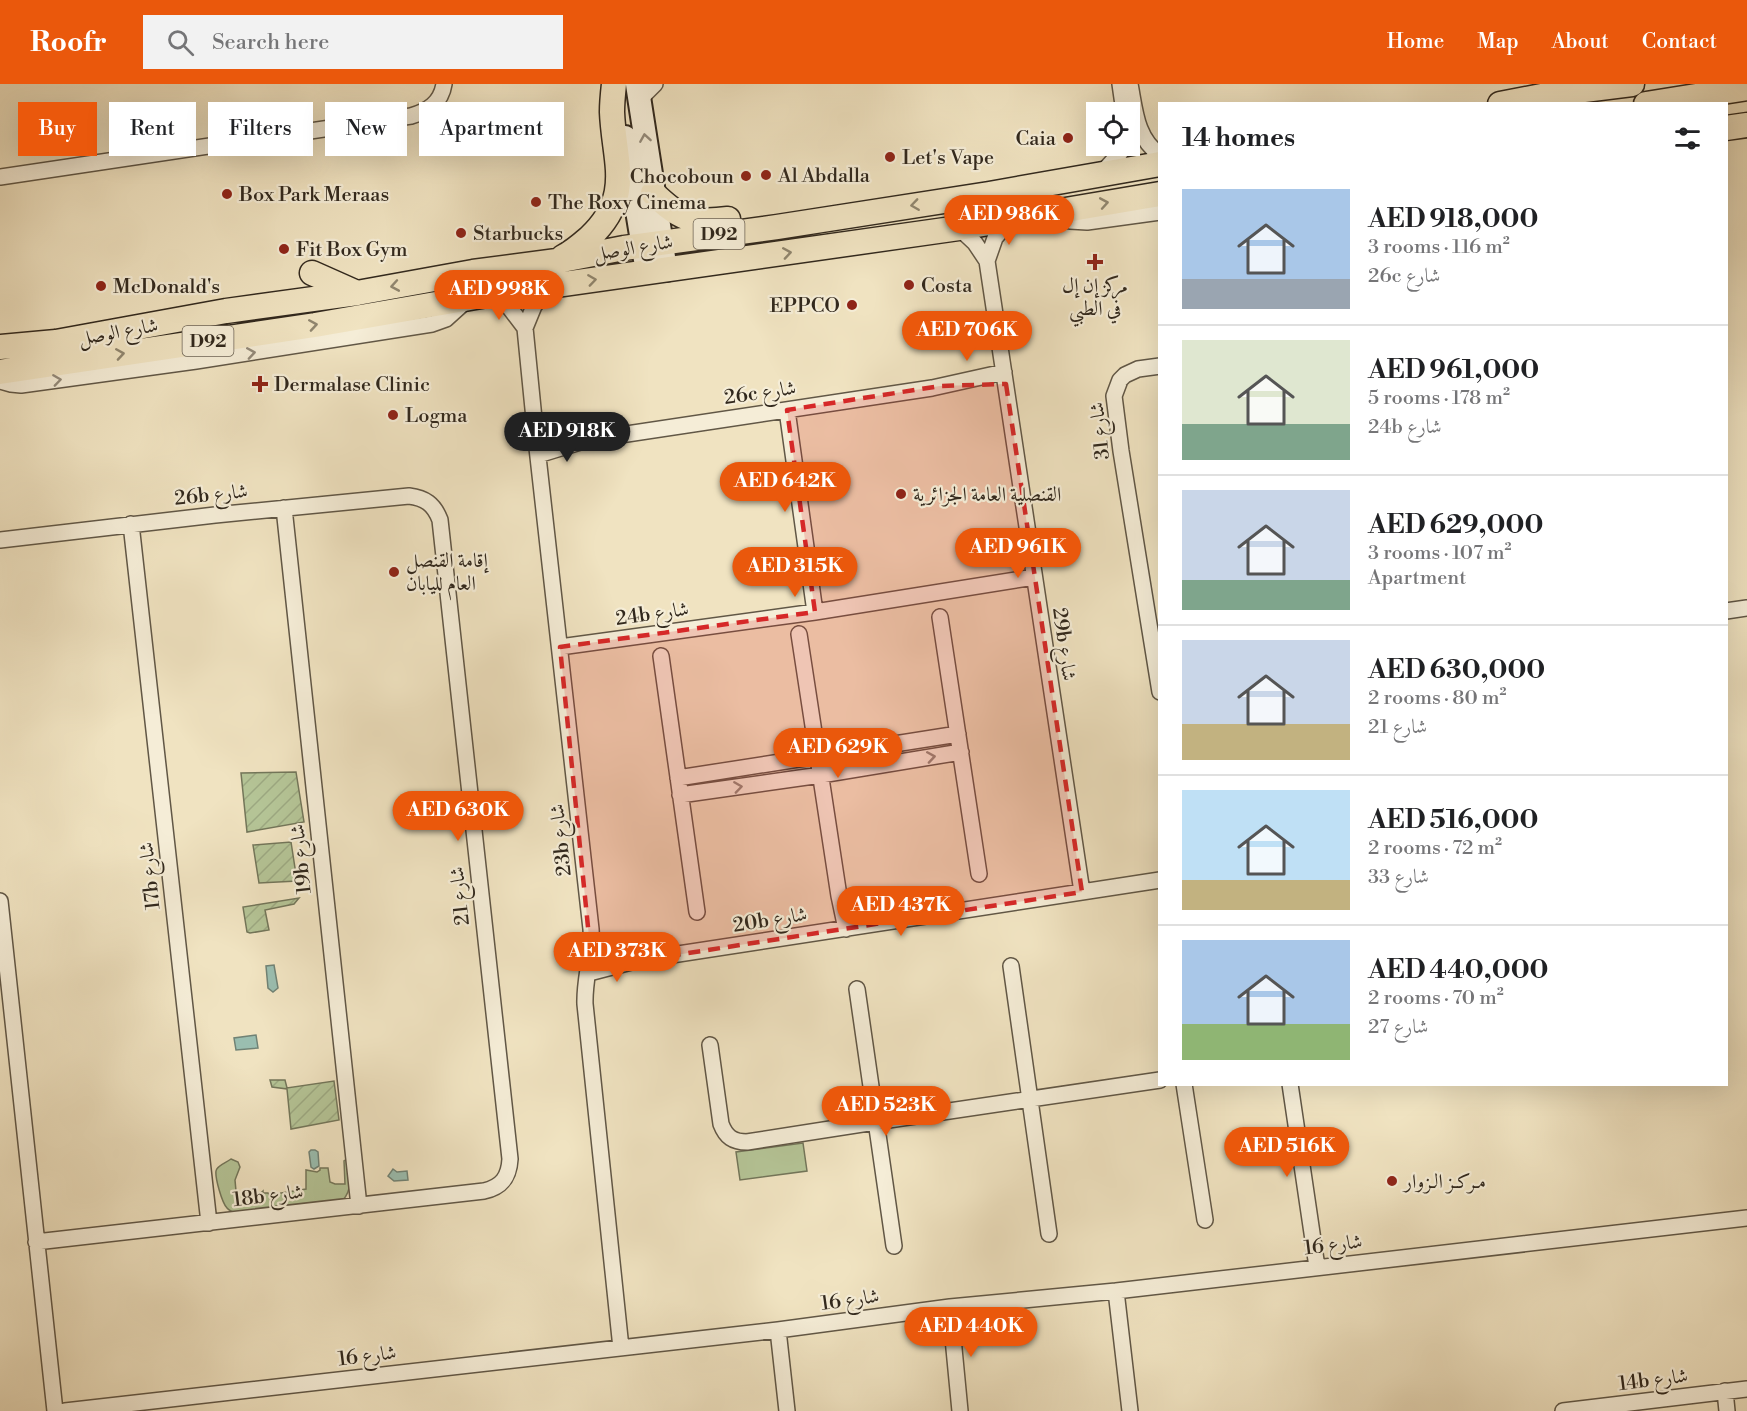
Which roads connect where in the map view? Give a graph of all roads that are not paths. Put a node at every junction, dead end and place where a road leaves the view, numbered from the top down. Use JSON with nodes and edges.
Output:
{"nodes":[{"id":1,"x":615,"y":84,"type":"edge"},
{"id":2,"x":655,"y":84,"type":"edge"},
{"id":3,"x":1120,"y":84,"type":"edge"},
{"id":4,"x":1130,"y":84,"type":"edge"},
{"id":5,"x":1576,"y":84,"type":"edge"},
{"id":6,"x":1632,"y":84,"type":"edge"},
{"id":7,"x":1747,"y":88,"type":"edge"},
{"id":8,"x":443,"y":90,"type":"edge"},
{"id":9,"x":638,"y":92,"type":"edge"},
{"id":10,"x":1552,"y":94,"type":"junction"},
{"id":11,"x":1123,"y":102,"type":"edge"},
{"id":12,"x":1510,"y":102,"type":"edge"},
{"id":13,"x":1659,"y":102,"type":"edge"},
{"id":14,"x":1747,"y":108,"type":"edge"},
{"id":15,"x":1728,"y":111,"type":"edge"},
{"id":16,"x":1747,"y":125,"type":"edge"},
{"id":17,"x":1728,"y":128,"type":"edge"},
{"id":18,"x":1158,"y":153,"type":"edge"},
{"id":19,"x":1117,"y":156,"type":"edge"},
{"id":20,"x":1158,"y":164,"type":"edge"},
{"id":21,"x":1100,"y":175,"type":"junction"},
{"id":22,"x":0,"y":177,"type":"edge"},
{"id":23,"x":653,"y":193,"type":"junction"},
{"id":24,"x":1158,"y":194,"type":"edge"},
{"id":25,"x":1158,"y":212,"type":"edge"},
{"id":26,"x":1047,"y":213,"type":"junction"},
{"id":27,"x":1011,"y":219,"type":"junction"},
{"id":28,"x":777,"y":227,"type":"junction"},
{"id":29,"x":959,"y":228,"type":"junction"},
{"id":30,"x":652,"y":244,"type":"junction"},
{"id":31,"x":557,"y":261,"type":"junction"},
{"id":32,"x":987,"y":261,"type":"junction"},
{"id":33,"x":664,"y":270,"type":"junction"},
{"id":34,"x":312,"y":273,"type":"dead end"},
{"id":35,"x":549,"y":286,"type":"junction"},
{"id":36,"x":357,"y":293,"type":"junction"},
{"id":37,"x":493,"y":294,"type":"junction"},
{"id":38,"x":468,"y":298,"type":"junction"},
{"id":39,"x":525,"y":328,"type":"junction"},
{"id":40,"x":56,"y":342,"type":"junction"},
{"id":41,"x":0,"y":347,"type":"edge"},
{"id":42,"x":0,"y":357,"type":"edge"},
{"id":43,"x":1158,"y":366,"type":"edge"},
{"id":44,"x":0,"y":372,"type":"edge"},
{"id":45,"x":1005,"y":378,"type":"junction"},
{"id":46,"x":0,"y":381,"type":"edge"},
{"id":47,"x":787,"y":410,"type":"junction"},
{"id":48,"x":537,"y":447,"type":"junction"},
{"id":49,"x":427,"y":500,"type":"joint"},
{"id":50,"x":284,"y":508,"type":"junction"},
{"id":51,"x":131,"y":524,"type":"junction"},
{"id":52,"x":0,"y":540,"type":"edge"},
{"id":53,"x":1034,"y":577,"type":"junction"},
{"id":54,"x":1747,"y":608,"type":"edge"},
{"id":55,"x":1728,"y":611,"type":"edge"},
{"id":56,"x":815,"y":612,"type":"junction"},
{"id":57,"x":940,"y":617,"type":"dead end"},
{"id":58,"x":799,"y":634,"type":"dead end"},
{"id":59,"x":560,"y":647,"type":"junction"},
{"id":60,"x":661,"y":656,"type":"dead end"},
{"id":61,"x":1158,"y":680,"type":"edge"},
{"id":62,"x":958,"y":734,"type":"junction"},
{"id":63,"x":961,"y":752,"type":"junction"},
{"id":64,"x":818,"y":757,"type":"junction"},
{"id":65,"x":821,"y":775,"type":"junction"},
{"id":66,"x":678,"y":778,"type":"junction"},
{"id":67,"x":680,"y":795,"type":"junction"},
{"id":68,"x":979,"y":873,"type":"dead end"},
{"id":69,"x":1158,"y":880,"type":"edge"},
{"id":70,"x":1082,"y":892,"type":"junction"},
{"id":71,"x":0,"y":901,"type":"edge"},
{"id":72,"x":697,"y":912,"type":"dead end"},
{"id":73,"x":846,"y":929,"type":"junction"},
{"id":74,"x":590,"y":965,"type":"junction"},
{"id":75,"x":1011,"y":966,"type":"dead end"},
{"id":76,"x":857,"y":989,"type":"dead end"},
{"id":77,"x":8,"y":1035,"type":"edge"},
{"id":78,"x":710,"y":1045,"type":"dead end"},
{"id":79,"x":1158,"y":1080,"type":"edge"},
{"id":80,"x":1184,"y":1086,"type":"edge"},
{"id":81,"x":1290,"y":1086,"type":"edge"},
{"id":82,"x":1029,"y":1100,"type":"junction"},
{"id":83,"x":875,"y":1122,"type":"junction"},
{"id":84,"x":502,"y":1183,"type":"joint"},
{"id":85,"x":359,"y":1206,"type":"junction"},
{"id":86,"x":1747,"y":1218,"type":"edge"},
{"id":87,"x":1205,"y":1220,"type":"dead end"},
{"id":88,"x":209,"y":1223,"type":"junction"},
{"id":89,"x":1049,"y":1234,"type":"dead end"},
{"id":90,"x":36,"y":1242,"type":"junction"},
{"id":91,"x":894,"y":1246,"type":"dead end"},
{"id":92,"x":1317,"y":1267,"type":"junction"},
{"id":93,"x":1116,"y":1291,"type":"junction"},
{"id":94,"x":950,"y":1307,"type":"junction"},
{"id":95,"x":778,"y":1330,"type":"junction"},
{"id":96,"x":621,"y":1348,"type":"junction"},
{"id":97,"x":1747,"y":1389,"type":"edge"},
{"id":98,"x":1725,"y":1391,"type":"junction"},
{"id":99,"x":56,"y":1411,"type":"edge"},
{"id":100,"x":65,"y":1411,"type":"edge"},
{"id":101,"x":72,"y":1411,"type":"edge"},
{"id":102,"x":788,"y":1411,"type":"edge"},
{"id":103,"x":960,"y":1411,"type":"edge"},
{"id":104,"x":1130,"y":1411,"type":"edge"},
{"id":105,"x":1563,"y":1411,"type":"edge"},
{"id":106,"x":1727,"y":1411,"type":"edge"}],
"edges":[{"from":1,"to":30,"type":"street"},
{"from":1,"to":31,"type":"main road"},
{"from":2,"to":9,"type":"street"},
{"from":3,"to":11,"type":"street"},
{"from":4,"to":18,"type":"street"},
{"from":5,"to":10,"type":"main road"},
{"from":6,"to":10,"type":"main road"},
{"from":7,"to":13,"type":"main road"},
{"from":8,"to":22,"type":"street"},
{"from":23,"to":9,"type":"street","one_way":true},
{"from":10,"to":12,"type":"main road"},
{"from":14,"to":15,"type":"main road"},
{"from":16,"to":17,"type":"main road"},
{"from":19,"to":21,"type":"street"},
{"from":20,"to":21,"type":"main road","name":"شارع الوصل","number":"D92"},
{"from":21,"to":28,"type":"main road","name":"شارع الوصل","number":"D92","one_way":true},
{"from":23,"to":28,"type":"main road"},
{"from":23,"to":30,"type":"street"},
{"from":26,"to":24,"type":"main road","name":"شارع الوصل","number":"D92","one_way":true},
{"from":25,"to":26,"type":"street","name":"شارع الوصل"},
{"from":26,"to":27,"type":"main road","name":"شارع الوصل","number":"D92"},
{"from":27,"to":29,"type":"main road","name":"شارع الوصل","number":"D92"},
{"from":27,"to":32,"type":"street"},
{"from":28,"to":30,"type":"main road","name":"شارع الوصل","number":"D92"},
{"from":28,"to":33,"type":"main road"},
{"from":29,"to":32,"type":"street","name":"29b شارع"},
{"from":33,"to":29,"type":"main road","name":"شارع الوصل","number":"D92","one_way":true},
{"from":30,"to":31,"type":"main road","name":"شارع الوصل","number":"D92"},
{"from":30,"to":33,"type":"street"},
{"from":31,"to":36,"type":"main road","name":"شارع الوصل","number":"D92","one_way":true},
{"from":32,"to":45,"type":"street","name":"29b شارع"},
{"from":35,"to":33,"type":"main road","name":"شارع الوصل","number":"D92","one_way":true},
{"from":34,"to":36,"type":"main road"},
{"from":35,"to":37,"type":"main road","name":"شارع الوصل","number":"D92"},
{"from":35,"to":39,"type":"street"},
{"from":36,"to":40,"type":"main road","name":"شارع الوصل","number":"D92"},
{"from":37,"to":38,"type":"main road","name":"شارع الوصل","number":"D92"},
{"from":37,"to":39,"type":"street"},
{"from":44,"to":38,"type":"main road","name":"شارع الوصل","number":"D92","one_way":true},
{"from":46,"to":38,"type":"street","name":"شارع الوصل","one_way":true},
{"from":39,"to":48,"type":"street","name":"23b شارع"},
{"from":40,"to":41,"type":"main road","name":"شارع الوصل","number":"D92"},
{"from":40,"to":42,"type":"main road"},
{"from":43,"to":61,"type":"street","name":"شارع 31"},
{"from":45,"to":47,"type":"street","name":"26c شارع"},
{"from":45,"to":53,"type":"street","name":"29b شارع"},
{"from":47,"to":48,"type":"street","name":"26c شارع"},
{"from":47,"to":56,"type":"street"},
{"from":48,"to":59,"type":"street","name":"23b شارع"},
{"from":49,"to":50,"type":"street","name":"26b شارع"},
{"from":49,"to":84,"type":"street","name":"شارع 21"},
{"from":50,"to":51,"type":"street","name":"26b شارع"},
{"from":50,"to":85,"type":"street","name":"19b شارع"},
{"from":51,"to":52,"type":"street","name":"26b شارع"},
{"from":51,"to":88,"type":"street","name":"17b شارع"},
{"from":53,"to":56,"type":"street","name":"24b شارع"},
{"from":53,"to":70,"type":"street","name":"29b شارع"},
{"from":54,"to":55,"type":"street"},
{"from":56,"to":59,"type":"street","name":"24b شارع"},
{"from":57,"to":62,"type":"street"},
{"from":58,"to":64,"type":"street"},
{"from":59,"to":74,"type":"street","name":"23b شارع"},
{"from":60,"to":66,"type":"street"},
{"from":62,"to":63,"type":"street"},
{"from":62,"to":64,"type":"street"},
{"from":65,"to":63,"type":"street","one_way":true},
{"from":63,"to":68,"type":"street"},
{"from":64,"to":65,"type":"street"},
{"from":64,"to":66,"type":"street"},
{"from":67,"to":65,"type":"street","one_way":true},
{"from":65,"to":73,"type":"street"},
{"from":66,"to":67,"type":"street"},
{"from":67,"to":72,"type":"street"},
{"from":69,"to":70,"type":"street","name":"20b شارع"},
{"from":70,"to":73,"type":"street","name":"20b شارع"},
{"from":71,"to":77,"type":"street"},
{"from":73,"to":74,"type":"street","name":"20b شارع"},
{"from":74,"to":96,"type":"street","name":"23b شارع"},
{"from":75,"to":82,"type":"street"},
{"from":76,"to":83,"type":"street"},
{"from":77,"to":90,"type":"street"},
{"from":78,"to":83,"type":"street"},
{"from":79,"to":82,"type":"street"},
{"from":80,"to":87,"type":"street"},
{"from":81,"to":92,"type":"street"},
{"from":82,"to":83,"type":"street"},
{"from":82,"to":89,"type":"street"},
{"from":83,"to":91,"type":"street"},
{"from":84,"to":85,"type":"street","name":"18b شارع"},
{"from":85,"to":88,"type":"street","name":"18b شارع"},
{"from":86,"to":92,"type":"street","name":"شارع 16"},
{"from":88,"to":90,"type":"street","name":"18b شارع"},
{"from":90,"to":99,"type":"street"},
{"from":92,"to":93,"type":"street","name":"شارع 16"},
{"from":93,"to":94,"type":"street","name":"شارع 16"},
{"from":93,"to":104,"type":"street"},
{"from":94,"to":95,"type":"street","name":"شارع 16"},
{"from":94,"to":103,"type":"street"},
{"from":95,"to":96,"type":"street","name":"شارع 16"},
{"from":95,"to":102,"type":"street"},
{"from":96,"to":101,"type":"street","name":"شارع 16"},
{"from":97,"to":98,"type":"street","name":"14b شارع"},
{"from":98,"to":105,"type":"street","name":"14b شارع"},
{"from":98,"to":106,"type":"street"},
{"from":100,"to":101,"type":"street","name":"شارع 16"}]}
